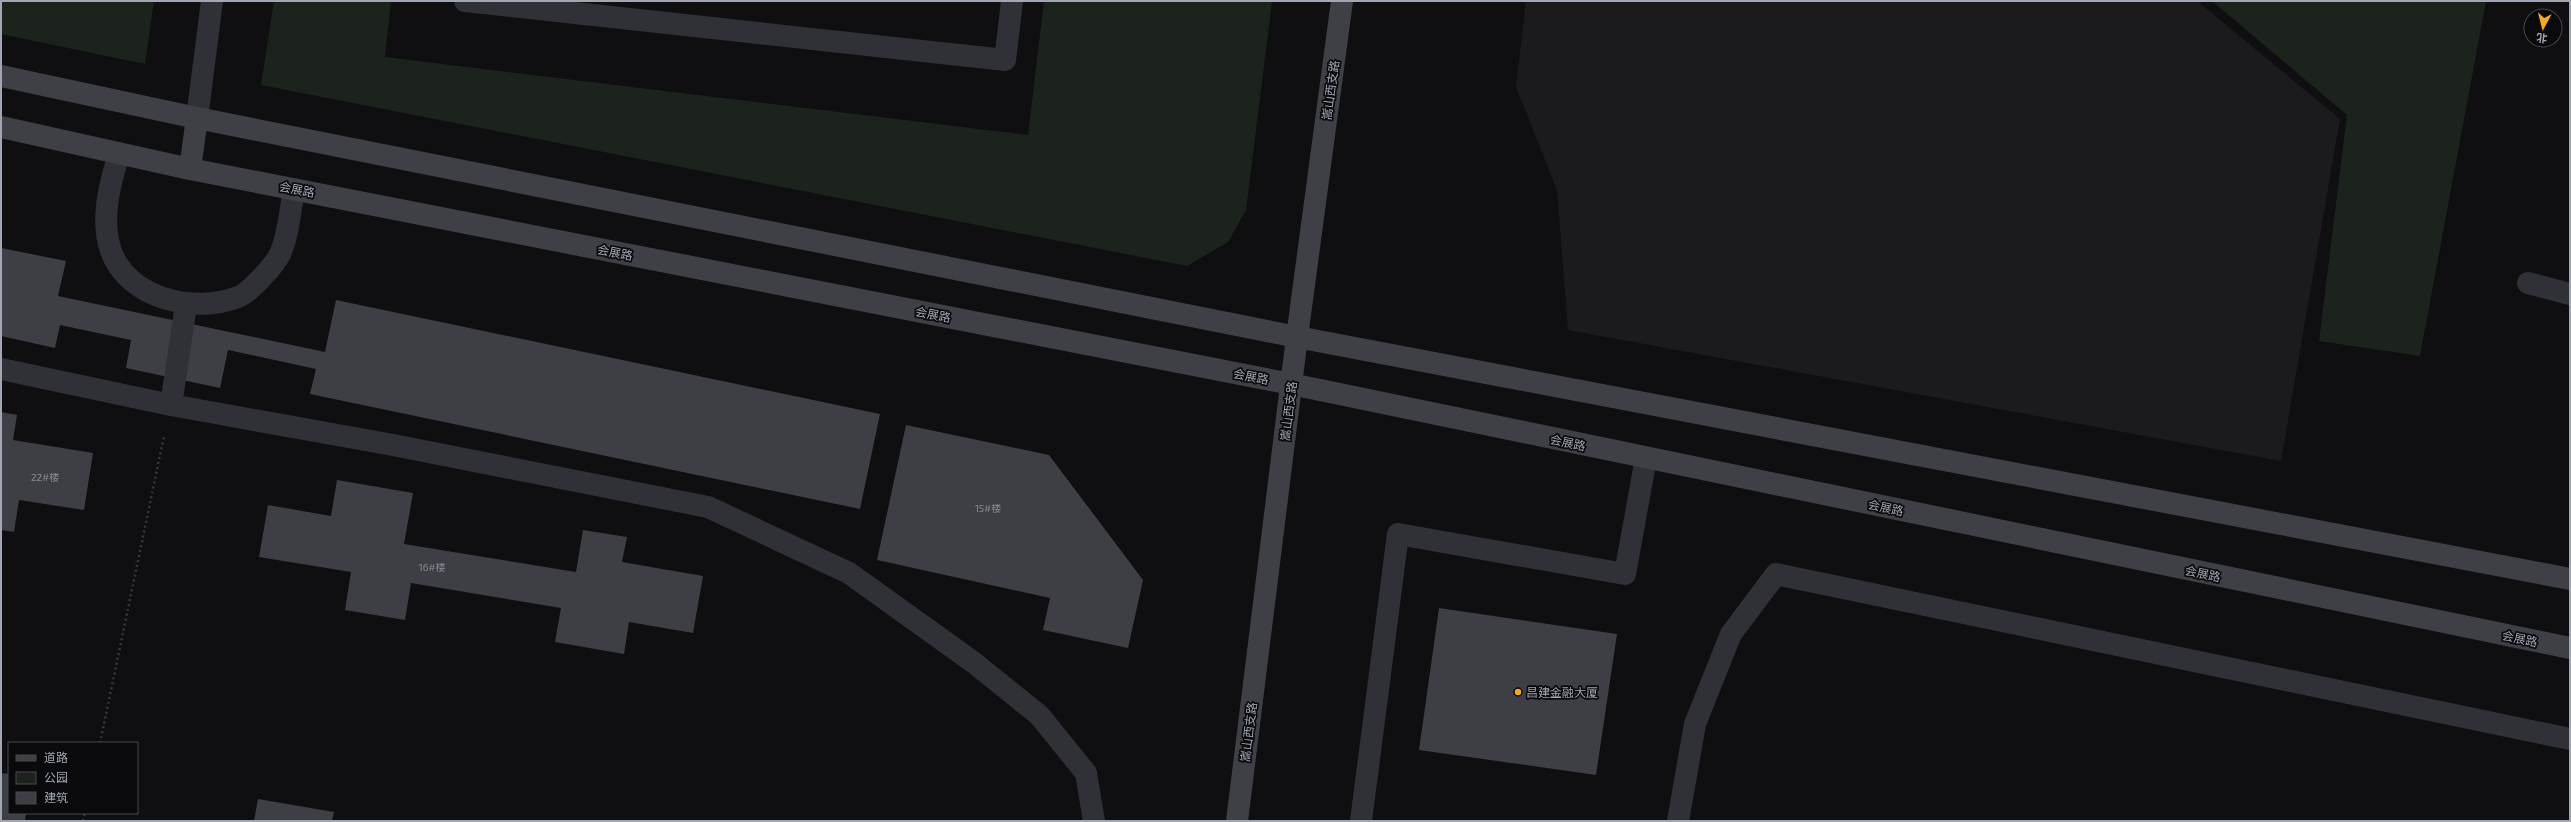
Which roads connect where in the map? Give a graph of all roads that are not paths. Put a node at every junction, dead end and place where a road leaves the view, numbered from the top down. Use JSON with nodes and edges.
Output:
{"nodes":[{"id":1,"x":212,"y":1,"type":"edge"},
{"id":2,"x":465,"y":1,"type":"edge"},
{"id":3,"x":1012,"y":1,"type":"edge"},
{"id":4,"x":1342,"y":1,"type":"edge"},
{"id":5,"x":1,"y":76,"type":"edge"},
{"id":6,"x":197,"y":118,"type":"junction"},
{"id":7,"x":1,"y":127,"type":"edge"},
{"id":8,"x":119,"y":153,"type":"junction"},
{"id":9,"x":190,"y":169,"type":"junction"},
{"id":10,"x":294,"y":189,"type":"junction"},
{"id":11,"x":2528,"y":283,"type":"dead end"},
{"id":12,"x":2570,"y":294,"type":"edge"},
{"id":13,"x":186,"y":305,"type":"junction"},
{"id":14,"x":1297,"y":337,"type":"junction"},
{"id":15,"x":1,"y":369,"type":"edge"},
{"id":16,"x":1291,"y":384,"type":"junction"},
{"id":17,"x":170,"y":405,"type":"junction"},
{"id":18,"x":1646,"y":458,"type":"junction"},
{"id":19,"x":2570,"y":579,"type":"edge"},
{"id":20,"x":2570,"y":648,"type":"edge"},
{"id":21,"x":2570,"y":739,"type":"edge"},
{"id":22,"x":1094,"y":821,"type":"edge"},
{"id":23,"x":1237,"y":821,"type":"edge"},
{"id":24,"x":1362,"y":821,"type":"edge"},
{"id":25,"x":1678,"y":821,"type":"edge"}],
"edges":[{"from":1,"to":6,"type":"street"},
{"from":2,"to":3,"type":"street"},
{"from":4,"to":14,"type":"street","name":"嵩山西支路"},
{"from":5,"to":6,"type":"street"},
{"from":6,"to":9,"type":"street"},
{"from":6,"to":14,"type":"street"},
{"from":7,"to":8,"type":"street","name":"会展路"},
{"from":8,"to":9,"type":"street","name":"会展路"},
{"from":8,"to":13,"type":"street"},
{"from":9,"to":10,"type":"street","name":"会展路"},
{"from":10,"to":13,"type":"street"},
{"from":10,"to":16,"type":"street","name":"会展路"},
{"from":11,"to":12,"type":"street"},
{"from":13,"to":17,"type":"street"},
{"from":14,"to":16,"type":"street","name":"嵩山西支路"},
{"from":14,"to":19,"type":"street"},
{"from":15,"to":17,"type":"street"},
{"from":16,"to":18,"type":"street","name":"会展路"},
{"from":16,"to":23,"type":"street","name":"嵩山西支路"},
{"from":17,"to":22,"type":"street"},
{"from":18,"to":20,"type":"street","name":"会展路"},
{"from":18,"to":24,"type":"street"},
{"from":21,"to":25,"type":"street"}]}
